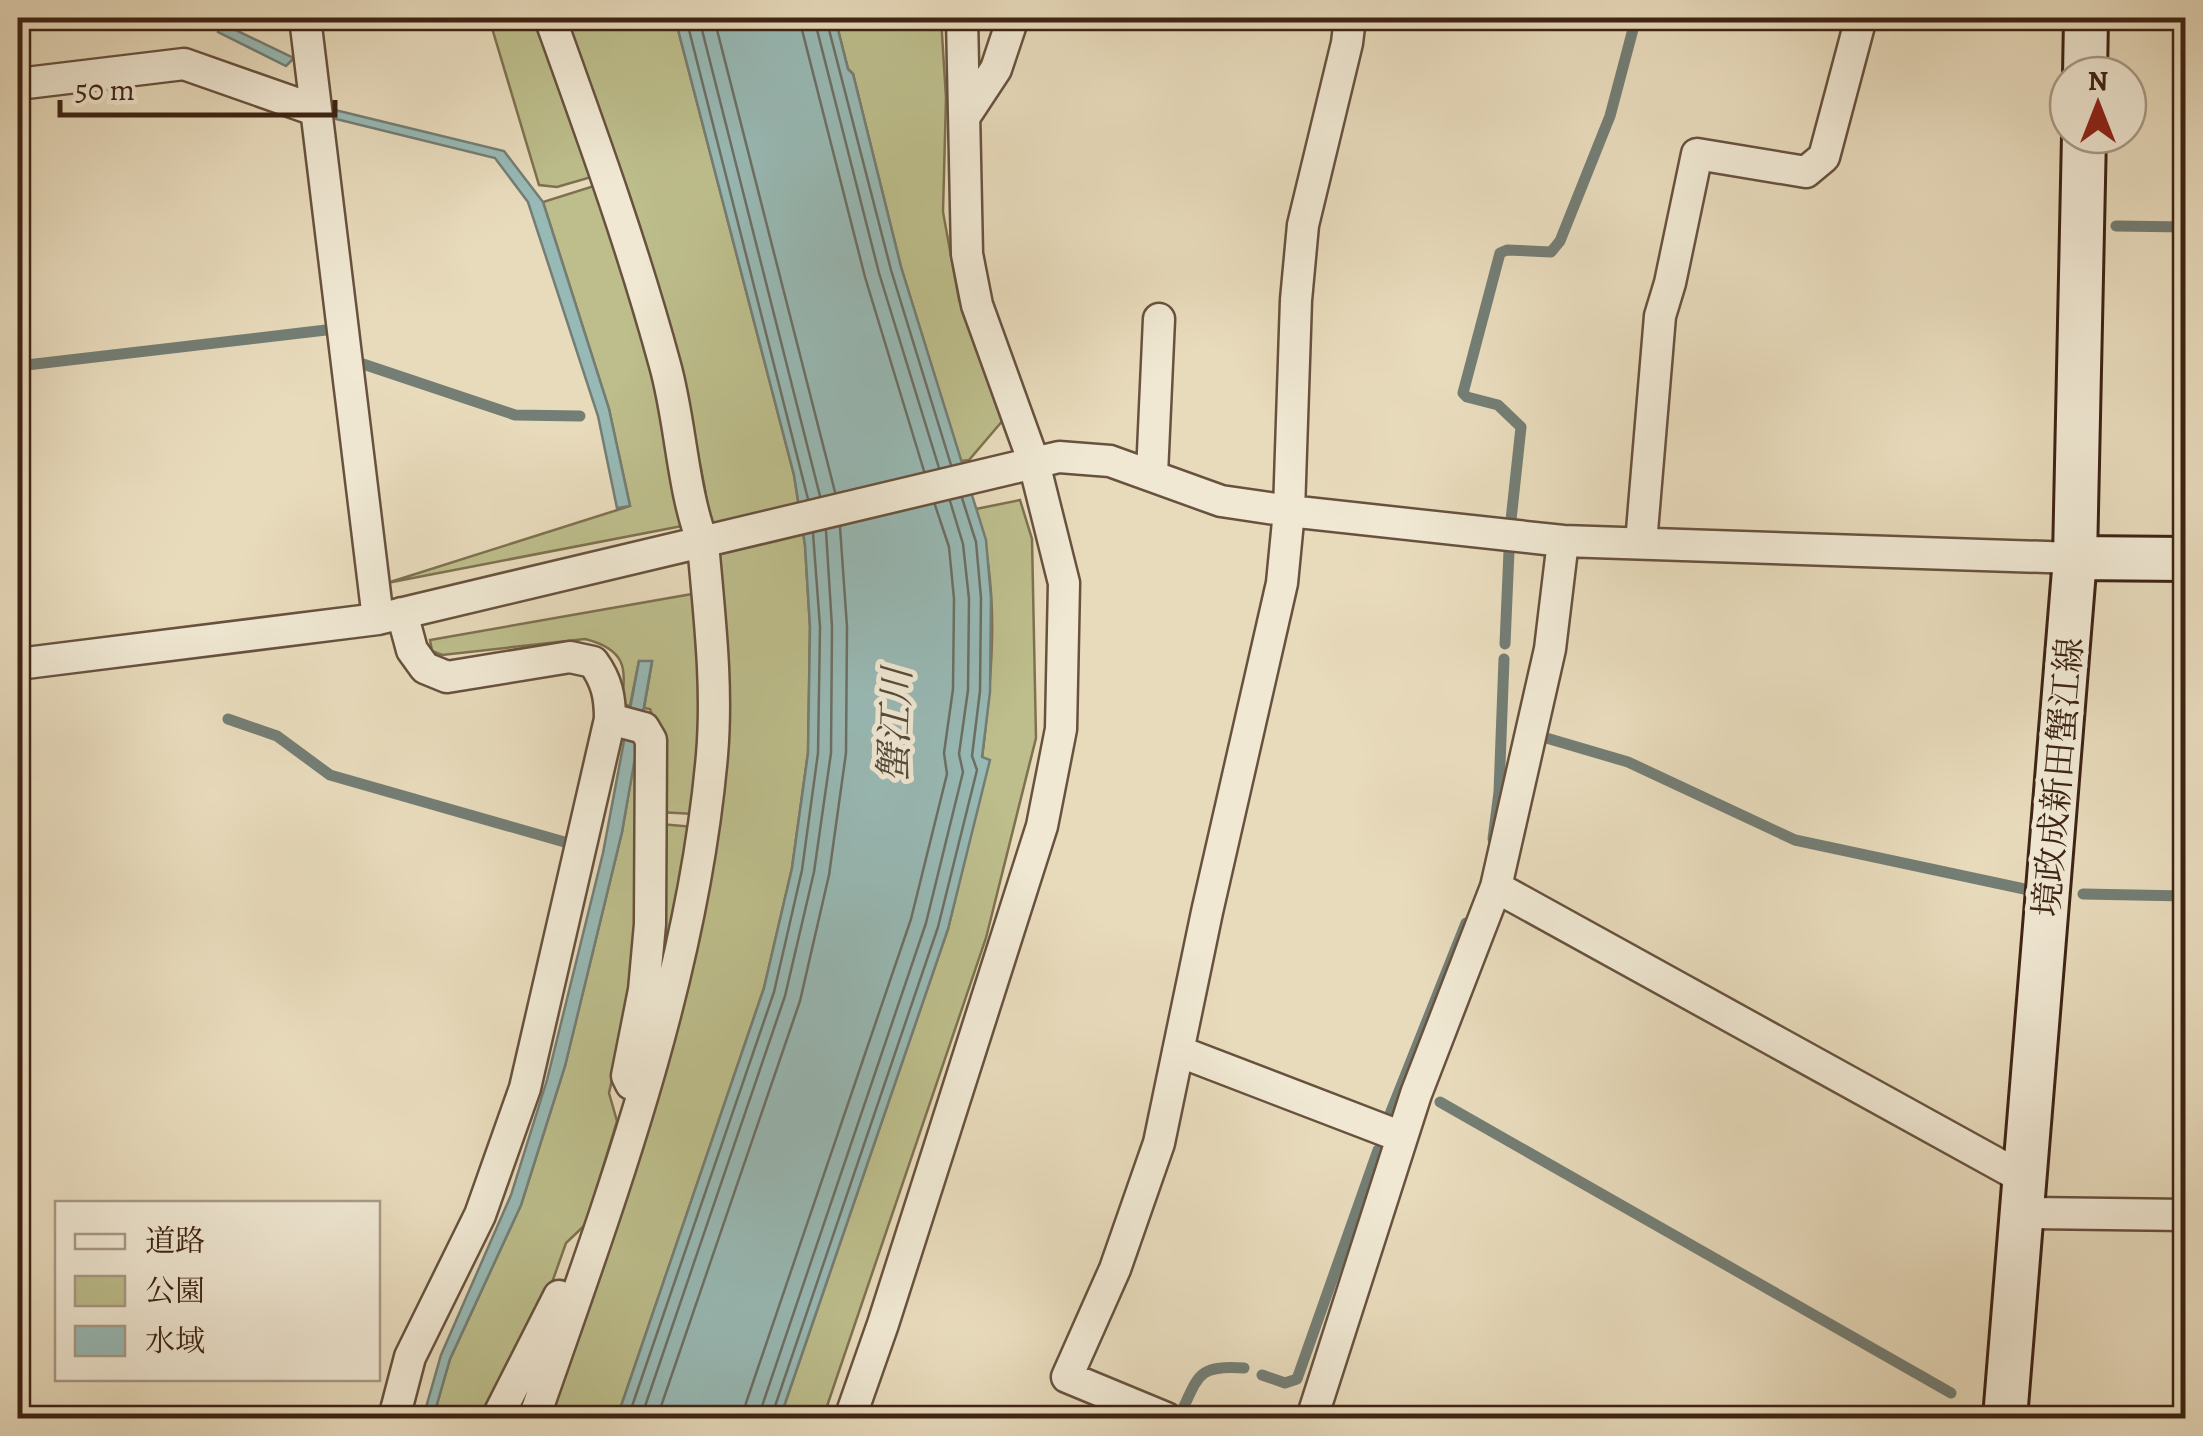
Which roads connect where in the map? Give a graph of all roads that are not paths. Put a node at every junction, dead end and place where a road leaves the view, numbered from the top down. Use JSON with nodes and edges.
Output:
{"nodes":[{"id":1,"x":305,"y":18,"type":"edge"},
{"id":2,"x":550,"y":18,"type":"edge"},
{"id":3,"x":962,"y":18,"type":"edge"},
{"id":4,"x":1013,"y":18,"type":"edge"},
{"id":5,"x":1350,"y":18,"type":"edge"},
{"id":6,"x":1860,"y":18,"type":"edge"},
{"id":7,"x":2086,"y":18,"type":"edge"},
{"id":8,"x":2085,"y":55,"type":"edge"},
{"id":9,"x":18,"y":84,"type":"edge"},
{"id":10,"x":315,"y":110,"type":"junction"},
{"id":11,"x":964,"y":119,"type":"junction"},
{"id":12,"x":2084,"y":155,"type":"edge"},
{"id":13,"x":1159,"y":320,"type":"dead end"},
{"id":14,"x":1022,"y":466,"type":"junction"},
{"id":15,"x":1152,"y":474,"type":"junction"},
{"id":16,"x":1289,"y":512,"type":"junction"},
{"id":17,"x":1563,"y":541,"type":"junction"},
{"id":18,"x":710,"y":542,"type":"junction"},
{"id":19,"x":1642,"y":542,"type":"junction"},
{"id":20,"x":2076,"y":558,"type":"junction"},
{"id":21,"x":2186,"y":559,"type":"edge"},
{"id":22,"x":390,"y":616,"type":"junction"},
{"id":23,"x":18,"y":664,"type":"edge"},
{"id":24,"x":625,"y":723,"type":"junction"},
{"id":25,"x":1496,"y":887,"type":"junction"},
{"id":26,"x":1178,"y":1050,"type":"junction"},
{"id":27,"x":639,"y":1098,"type":"junction"},
{"id":28,"x":1402,"y":1137,"type":"junction"},
{"id":29,"x":2024,"y":1196,"type":"junction"},
{"id":30,"x":2186,"y":1215,"type":"edge"},
{"id":31,"x":598,"y":1235,"type":"junction"},
{"id":32,"x":394,"y":1418,"type":"edge"},
{"id":33,"x":497,"y":1418,"type":"edge"},
{"id":34,"x":534,"y":1418,"type":"edge"},
{"id":35,"x":850,"y":1418,"type":"edge"},
{"id":36,"x":1166,"y":1418,"type":"edge"},
{"id":37,"x":1312,"y":1418,"type":"edge"},
{"id":38,"x":2006,"y":1418,"type":"edge"}],
"edges":[{"from":1,"to":10,"type":"street"},
{"from":2,"to":18,"type":"street"},
{"from":3,"to":11,"type":"street"},
{"from":4,"to":11,"type":"street"},
{"from":5,"to":16,"type":"street"},
{"from":6,"to":19,"type":"street"},
{"from":7,"to":8,"type":"main road"},
{"from":9,"to":10,"type":"street"},
{"from":10,"to":22,"type":"street"},
{"from":11,"to":14,"type":"street"},
{"from":12,"to":20,"type":"main road","name":"境政成新田蟹江線"},
{"from":13,"to":15,"type":"street"},
{"from":14,"to":15,"type":"street"},
{"from":14,"to":18,"type":"street"},
{"from":14,"to":35,"type":"street"},
{"from":15,"to":16,"type":"street"},
{"from":16,"to":17,"type":"street"},
{"from":16,"to":26,"type":"street"},
{"from":17,"to":19,"type":"street"},
{"from":17,"to":25,"type":"street"},
{"from":18,"to":22,"type":"street"},
{"from":18,"to":27,"type":"street"},
{"from":19,"to":20,"type":"street"},
{"from":20,"to":21,"type":"main road"},
{"from":20,"to":29,"type":"main road","name":"境政成新田蟹江線"},
{"from":22,"to":23,"type":"street"},
{"from":22,"to":24,"type":"street"},
{"from":24,"to":27,"type":"street"},
{"from":24,"to":32,"type":"street"},
{"from":25,"to":28,"type":"street"},
{"from":25,"to":29,"type":"street"},
{"from":26,"to":28,"type":"street"},
{"from":26,"to":36,"type":"street"},
{"from":27,"to":31,"type":"street"},
{"from":28,"to":37,"type":"street"},
{"from":29,"to":30,"type":"street"},
{"from":29,"to":38,"type":"main road","name":"境政成新田蟹江線"},
{"from":31,"to":33,"type":"street"},
{"from":31,"to":34,"type":"street"}]}
